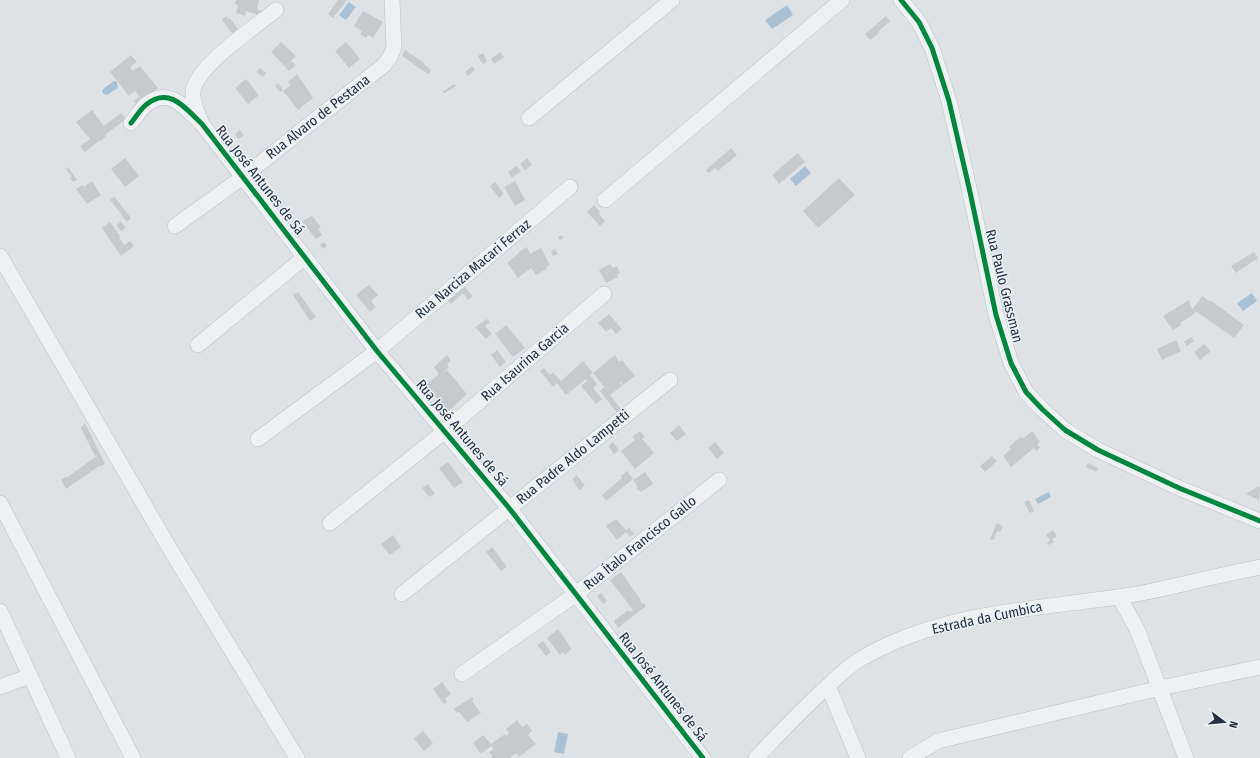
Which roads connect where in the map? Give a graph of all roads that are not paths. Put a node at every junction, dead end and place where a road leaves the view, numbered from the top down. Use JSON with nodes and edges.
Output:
{"nodes":[{"id":1,"x":392,"y":0,"type":"edge"},
{"id":2,"x":672,"y":0,"type":"edge"},
{"id":3,"x":842,"y":0,"type":"edge"},
{"id":4,"x":901,"y":0,"type":"edge"},
{"id":5,"x":276,"y":10,"type":"dead end"},
{"id":6,"x":529,"y":118,"type":"dead end"},
{"id":7,"x":131,"y":123,"type":"dead end"},
{"id":8,"x":202,"y":124,"type":"junction"},
{"id":9,"x":243,"y":177,"type":"junction"},
{"id":10,"x":570,"y":187,"type":"dead end"},
{"id":11,"x":605,"y":200,"type":"dead end"},
{"id":12,"x":175,"y":226,"type":"dead end"},
{"id":13,"x":0,"y":256,"type":"edge"},
{"id":14,"x":305,"y":257,"type":"junction"},
{"id":15,"x":604,"y":294,"type":"dead end"},
{"id":16,"x":198,"y":346,"type":"dead end"},
{"id":17,"x":377,"y":351,"type":"junction"},
{"id":18,"x":670,"y":380,"type":"dead end"},
{"id":19,"x":445,"y":431,"type":"junction"},
{"id":20,"x":258,"y":439,"type":"dead end"},
{"id":21,"x":719,"y":480,"type":"dead end"},
{"id":22,"x":0,"y":503,"type":"edge"},
{"id":23,"x":509,"y":508,"type":"junction"},
{"id":24,"x":1260,"y":521,"type":"edge"},
{"id":25,"x":330,"y":522,"type":"dead end"},
{"id":26,"x":1260,"y":567,"type":"edge"},
{"id":27,"x":402,"y":594,"type":"dead end"},
{"id":28,"x":576,"y":594,"type":"junction"},
{"id":29,"x":1119,"y":597,"type":"junction"},
{"id":30,"x":0,"y":611,"type":"edge"},
{"id":31,"x":1260,"y":667,"type":"edge"},
{"id":32,"x":462,"y":674,"type":"dead end"},
{"id":33,"x":30,"y":676,"type":"junction"},
{"id":34,"x":828,"y":686,"type":"junction"},
{"id":35,"x":0,"y":687,"type":"edge"},
{"id":36,"x":1160,"y":688,"type":"junction"},
{"id":37,"x":65,"y":757,"type":"edge"},
{"id":38,"x":133,"y":758,"type":"edge"},
{"id":39,"x":297,"y":758,"type":"edge"},
{"id":40,"x":703,"y":758,"type":"edge"},
{"id":41,"x":756,"y":758,"type":"edge"},
{"id":42,"x":858,"y":758,"type":"edge"},
{"id":43,"x":910,"y":758,"type":"edge"},
{"id":44,"x":1186,"y":758,"type":"edge"}],
"edges":[{"from":1,"to":9,"type":"street","name":"Rua Alvaro de Pestana"},
{"from":2,"to":6,"type":"street"},
{"from":3,"to":11,"type":"street"},
{"from":4,"to":24,"type":"street","name":"Rua Paulo Grassman"},
{"from":5,"to":8,"type":"street"},
{"from":7,"to":8,"type":"street"},
{"from":8,"to":9,"type":"street","name":"Rua José Antunes de Sá"},
{"from":9,"to":12,"type":"street","name":"Rua Alvaro de Pestana"},
{"from":9,"to":14,"type":"street","name":"Rua José Antunes de Sá"},
{"from":10,"to":17,"type":"street","name":"Rua Narciza Macari Ferraz"},
{"from":13,"to":39,"type":"street"},
{"from":14,"to":16,"type":"street"},
{"from":14,"to":17,"type":"street","name":"Rua José Antunes de Sá"},
{"from":15,"to":19,"type":"street","name":"Rua Isaurina Garcia"},
{"from":17,"to":19,"type":"street","name":"Rua José Antunes de Sá"},
{"from":17,"to":20,"type":"street","name":"Rua Narciza Macari Ferraz"},
{"from":18,"to":23,"type":"street","name":"Rua Padre Aldo Lampetti"},
{"from":19,"to":23,"type":"street","name":"Rua José Antunes de Sá"},
{"from":19,"to":25,"type":"street","name":"Rua Isaurina Garcia"},
{"from":21,"to":28,"type":"street","name":"Rua Ítalo Francisco Gallo"},
{"from":22,"to":38,"type":"street"},
{"from":23,"to":27,"type":"street","name":"Rua Padre Aldo Lampetti"},
{"from":23,"to":28,"type":"street","name":"Rua José Antunes de Sá"},
{"from":26,"to":29,"type":"street","name":"Estrada da Cumbica"},
{"from":28,"to":32,"type":"street","name":"Rua Ítalo Francisco Gallo"},
{"from":28,"to":40,"type":"street","name":"Rua José Antunes de Sá"},
{"from":29,"to":34,"type":"street","name":"Estrada da Cumbica"},
{"from":29,"to":36,"type":"street"},
{"from":30,"to":33,"type":"street"},
{"from":31,"to":36,"type":"street"},
{"from":33,"to":35,"type":"street"},
{"from":33,"to":37,"type":"street"},
{"from":34,"to":41,"type":"street","name":"Estrada da Cumbica"},
{"from":34,"to":42,"type":"street"},
{"from":36,"to":43,"type":"street"},
{"from":36,"to":44,"type":"street"}]}
